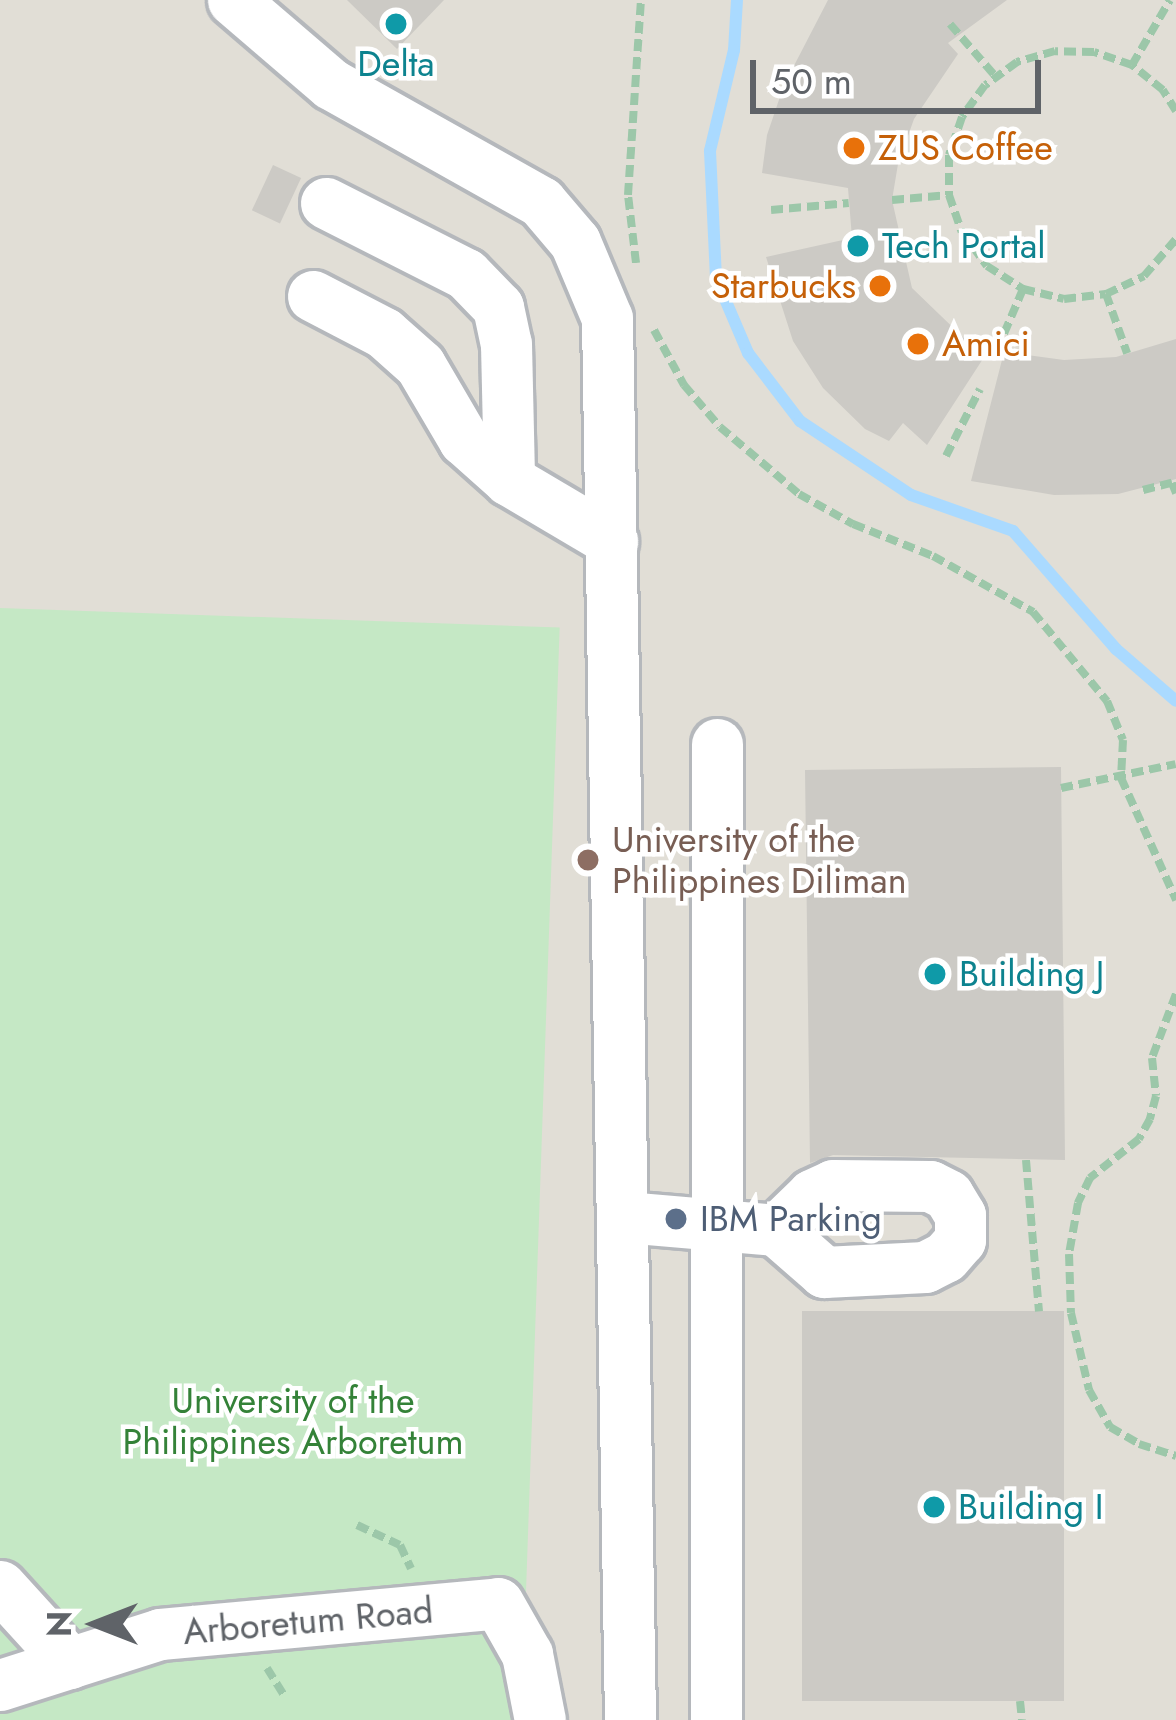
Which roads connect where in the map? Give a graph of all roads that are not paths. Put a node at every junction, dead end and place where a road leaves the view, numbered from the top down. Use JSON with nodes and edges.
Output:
{"nodes":[{"id":1,"x":232,"y":0,"type":"edge"},
{"id":2,"x":326,"y":203,"type":"dead end"},
{"id":3,"x":313,"y":296,"type":"dead end"},
{"id":4,"x":509,"y":480,"type":"junction"},
{"id":5,"x":612,"y":541,"type":"junction"},
{"id":6,"x":717,"y":744,"type":"dead end"},
{"id":7,"x":626,"y":1217,"type":"junction"},
{"id":8,"x":717,"y":1225,"type":"junction"},
{"id":9,"x":776,"y":1230,"type":"dead end"},
{"id":10,"x":0,"y":1586,"type":"edge"},
{"id":11,"x":70,"y":1663,"type":"junction"},
{"id":12,"x":0,"y":1685,"type":"edge"},
{"id":13,"x":540,"y":1720,"type":"edge"},
{"id":14,"x":630,"y":1720,"type":"edge"},
{"id":15,"x":716,"y":1720,"type":"edge"}],
"edges":[{"from":1,"to":5,"type":"street"},
{"from":2,"to":4,"type":"street"},
{"from":3,"to":4,"type":"street"},
{"from":4,"to":5,"type":"street"},
{"from":5,"to":7,"type":"street"},
{"from":6,"to":8,"type":"street"},
{"from":7,"to":8,"type":"street"},
{"from":7,"to":14,"type":"street"},
{"from":8,"to":9,"type":"street"},
{"from":8,"to":15,"type":"street"},
{"from":10,"to":11,"type":"street"},
{"from":11,"to":12,"type":"street","name":"Arboretum Road"},
{"from":11,"to":13,"type":"street","name":"Arboretum Road"}]}
